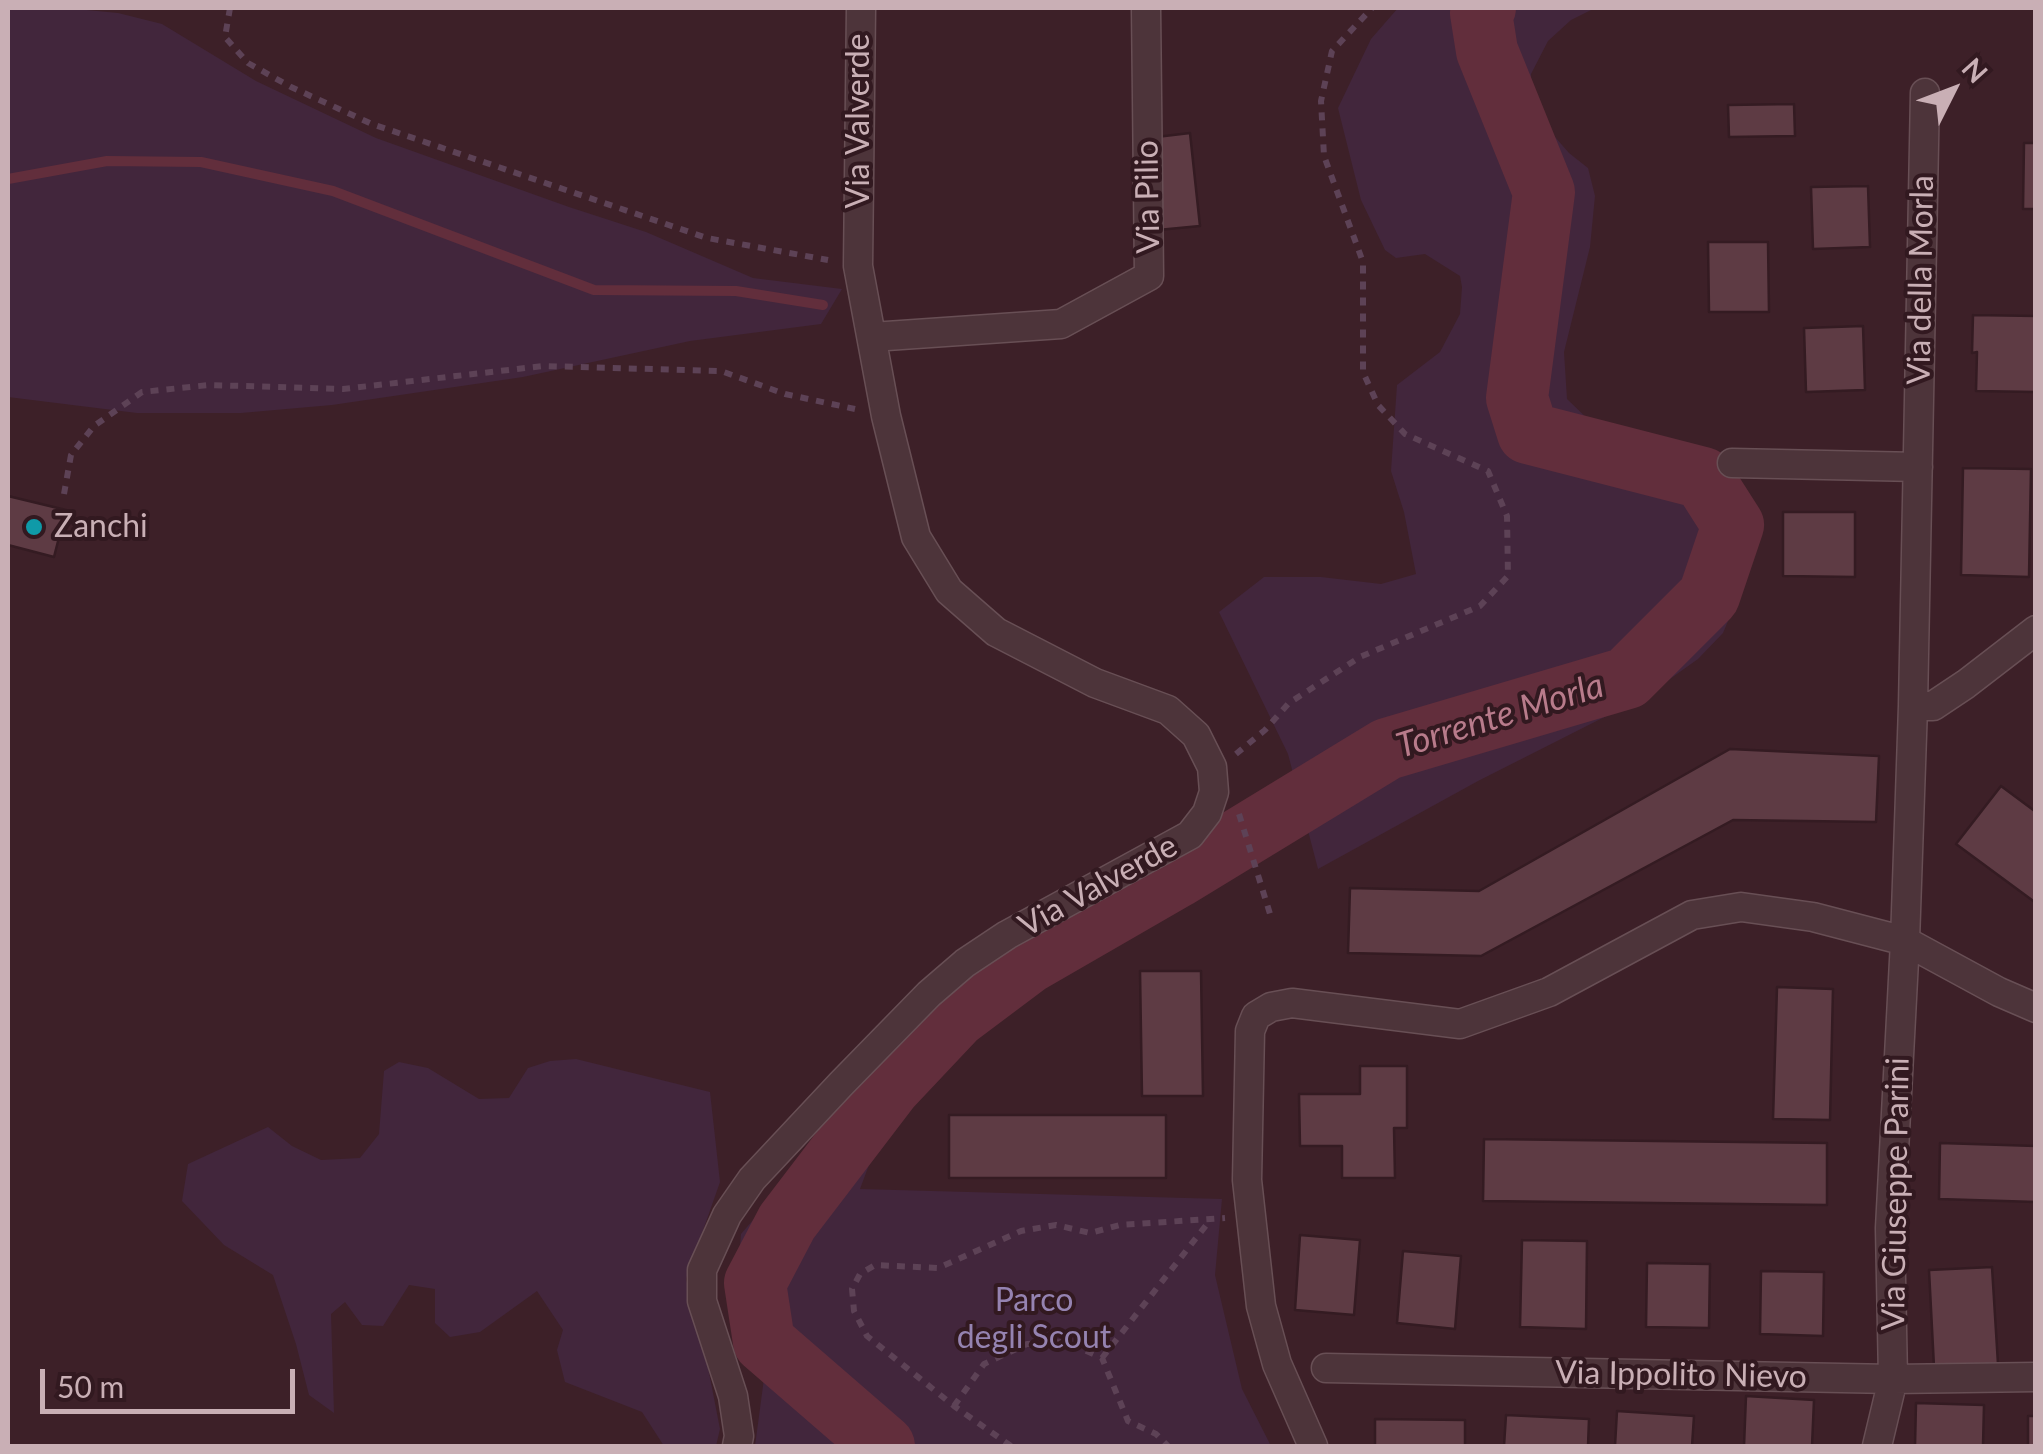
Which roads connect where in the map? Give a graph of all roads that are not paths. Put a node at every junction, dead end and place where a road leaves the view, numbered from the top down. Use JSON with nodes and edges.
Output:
{"nodes":[{"id":1,"x":860,"y":8,"type":"edge"},
{"id":2,"x":1146,"y":8,"type":"edge"},
{"id":3,"x":1925,"y":92,"type":"dead end"},
{"id":4,"x":872,"y":337,"type":"junction"},
{"id":5,"x":1732,"y":463,"type":"dead end"},
{"id":6,"x":1918,"y":466,"type":"junction"},
{"id":7,"x":2036,"y":630,"type":"edge"},
{"id":8,"x":1914,"y":706,"type":"junction"},
{"id":9,"x":1905,"y":940,"type":"junction"},
{"id":10,"x":2036,"y":1008,"type":"edge"},
{"id":11,"x":1326,"y":1368,"type":"dead end"},
{"id":12,"x":2036,"y":1377,"type":"edge"},
{"id":13,"x":1892,"y":1380,"type":"junction"},
{"id":14,"x":736,"y":1446,"type":"edge"},
{"id":15,"x":1314,"y":1446,"type":"edge"},
{"id":16,"x":1877,"y":1446,"type":"edge"}],
"edges":[{"from":1,"to":4,"type":"street","name":"Via Valverde"},
{"from":2,"to":4,"type":"street","name":"Via Pilio"},
{"from":3,"to":6,"type":"street","name":"Via della Morla"},
{"from":4,"to":14,"type":"street","name":"Via Valverde"},
{"from":5,"to":6,"type":"street"},
{"from":6,"to":8,"type":"street","name":"Via della Morla"},
{"from":7,"to":8,"type":"street"},
{"from":8,"to":9,"type":"street","name":"Via della Morla"},
{"from":9,"to":10,"type":"street"},
{"from":9,"to":13,"type":"street","name":"Via Giuseppe Parini"},
{"from":9,"to":15,"type":"street"},
{"from":11,"to":13,"type":"street","name":"Via Ippolito Nievo"},
{"from":12,"to":13,"type":"street","name":"Via Ippolito Nievo"},
{"from":13,"to":16,"type":"street","name":"Via Giuseppe Parini"}]}
